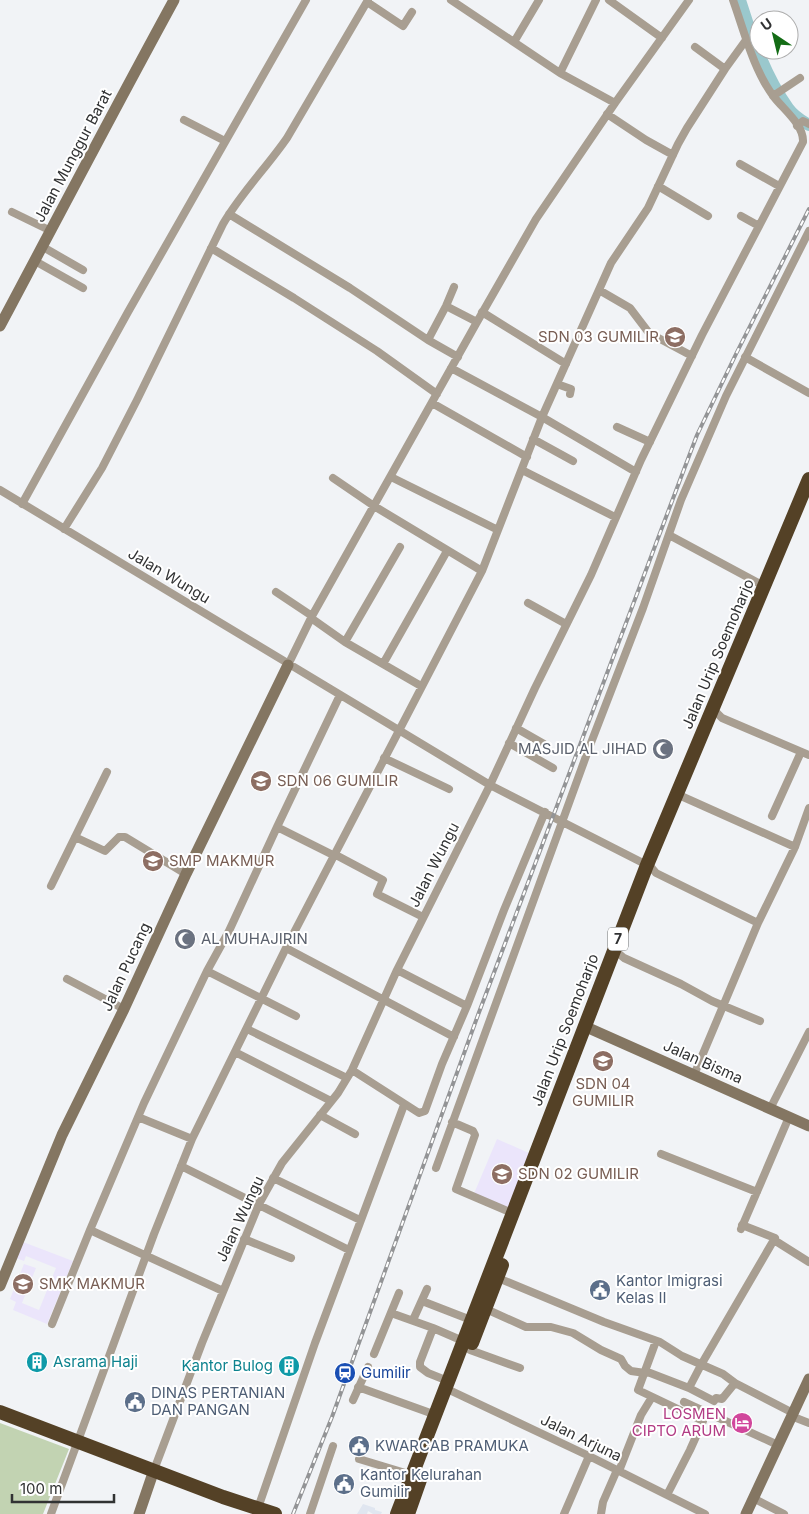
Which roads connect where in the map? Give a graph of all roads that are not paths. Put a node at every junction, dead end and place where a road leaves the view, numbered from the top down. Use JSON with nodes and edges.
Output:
{"nodes":[{"id":1,"x":174,"y":0,"type":"edge"},
{"id":2,"x":306,"y":0,"type":"edge"},
{"id":3,"x":451,"y":0,"type":"edge"},
{"id":4,"x":468,"y":0,"type":"edge"},
{"id":5,"x":539,"y":0,"type":"edge"},
{"id":6,"x":596,"y":0,"type":"edge"},
{"id":7,"x":609,"y":0,"type":"edge"},
{"id":8,"x":689,"y":0,"type":"edge"},
{"id":9,"x":733,"y":0,"type":"edge"},
{"id":10,"x":367,"y":1,"type":"edge"},
{"id":11,"x":463,"y":7,"type":"junction"},
{"id":12,"x":412,"y":12,"type":"dead end"},
{"id":13,"x":662,"y":38,"type":"junction"},
{"id":14,"x":746,"y":40,"type":"junction"},
{"id":15,"x":514,"y":42,"type":"junction"},
{"id":16,"x":695,"y":47,"type":"dead end"},
{"id":17,"x":725,"y":70,"type":"junction"},
{"id":18,"x":560,"y":73,"type":"junction"},
{"id":19,"x":800,"y":78,"type":"dead end"},
{"id":20,"x":777,"y":93,"type":"junction"},
{"id":21,"x":615,"y":103,"type":"junction"},
{"id":22,"x":607,"y":114,"type":"junction"},
{"id":23,"x":184,"y":120,"type":"dead end"},
{"id":24,"x":802,"y":124,"type":"edge"},
{"id":25,"x":225,"y":141,"type":"junction"},
{"id":26,"x":671,"y":154,"type":"junction"},
{"id":27,"x":740,"y":164,"type":"dead end"},
{"id":28,"x":658,"y":186,"type":"junction"},
{"id":29,"x":779,"y":186,"type":"junction"},
{"id":30,"x":12,"y":212,"type":"dead end"},
{"id":31,"x":229,"y":214,"type":"junction"},
{"id":32,"x":708,"y":216,"type":"dead end"},
{"id":33,"x":742,"y":216,"type":"dead end"},
{"id":34,"x":759,"y":226,"type":"junction"},
{"id":35,"x":51,"y":231,"type":"junction"},
{"id":36,"x":809,"y":231,"type":"edge"},
{"id":37,"x":43,"y":247,"type":"junction"},
{"id":38,"x":210,"y":248,"type":"junction"},
{"id":39,"x":35,"y":261,"type":"junction"},
{"id":40,"x":83,"y":270,"type":"dead end"},
{"id":41,"x":454,"y":287,"type":"dead end"},
{"id":42,"x":83,"y":288,"type":"dead end"},
{"id":43,"x":599,"y":290,"type":"junction"},
{"id":44,"x":446,"y":306,"type":"junction"},
{"id":45,"x":482,"y":312,"type":"junction"},
{"id":46,"x":476,"y":322,"type":"junction"},
{"id":47,"x":0,"y":326,"type":"edge"},
{"id":48,"x":428,"y":340,"type":"junction"},
{"id":49,"x":692,"y":356,"type":"junction"},
{"id":50,"x":458,"y":357,"type":"junction"},
{"id":51,"x":745,"y":357,"type":"junction"},
{"id":52,"x":566,"y":364,"type":"junction"},
{"id":53,"x":451,"y":368,"type":"junction"},
{"id":54,"x":557,"y":384,"type":"junction"},
{"id":55,"x":809,"y":393,"type":"edge"},
{"id":56,"x":436,"y":394,"type":"junction"},
{"id":57,"x":570,"y":394,"type":"dead end"},
{"id":58,"x":432,"y":403,"type":"junction"},
{"id":59,"x":542,"y":416,"type":"junction"},
{"id":60,"x":617,"y":427,"type":"dead end"},
{"id":61,"x":533,"y":439,"type":"junction"},
{"id":62,"x":650,"y":442,"type":"junction"},
{"id":63,"x":527,"y":457,"type":"junction"},
{"id":64,"x":573,"y":462,"type":"dead end"},
{"id":65,"x":522,"y":470,"type":"junction"},
{"id":66,"x":636,"y":472,"type":"junction"},
{"id":67,"x":391,"y":477,"type":"junction"},
{"id":68,"x":332,"y":478,"type":"dead end"},
{"id":69,"x":809,"y":479,"type":"edge"},
{"id":70,"x":0,"y":490,"type":"edge"},
{"id":71,"x":809,"y":494,"type":"edge"},
{"id":72,"x":22,"y":504,"type":"junction"},
{"id":73,"x":374,"y":506,"type":"junction"},
{"id":74,"x":615,"y":516,"type":"junction"},
{"id":75,"x":64,"y":529,"type":"junction"},
{"id":76,"x":498,"y":530,"type":"junction"},
{"id":77,"x":669,"y":535,"type":"junction"},
{"id":78,"x":400,"y":546,"type":"dead end"},
{"id":79,"x":447,"y":551,"type":"junction"},
{"id":80,"x":482,"y":571,"type":"junction"},
{"id":81,"x":764,"y":586,"type":"junction"},
{"id":82,"x":276,"y":592,"type":"dead end"},
{"id":83,"x":528,"y":603,"type":"dead end"},
{"id":84,"x":312,"y":618,"type":"junction"},
{"id":85,"x":566,"y":624,"type":"junction"},
{"id":86,"x":345,"y":642,"type":"junction"},
{"id":87,"x":383,"y":664,"type":"junction"},
{"id":88,"x":288,"y":665,"type":"junction"},
{"id":89,"x":422,"y":686,"type":"junction"},
{"id":90,"x":340,"y":695,"type":"junction"},
{"id":91,"x":716,"y":713,"type":"junction"},
{"id":92,"x":516,"y":728,"type":"junction"},
{"id":93,"x":398,"y":730,"type":"junction"},
{"id":94,"x":509,"y":743,"type":"junction"},
{"id":95,"x":544,"y":744,"type":"dead end"},
{"id":96,"x":805,"y":753,"type":"edge"},
{"id":97,"x":384,"y":758,"type":"junction"},
{"id":98,"x":553,"y":768,"type":"dead end"},
{"id":99,"x":107,"y":772,"type":"dead end"},
{"id":100,"x":490,"y":785,"type":"junction"},
{"id":101,"x":449,"y":789,"type":"dead end"},
{"id":102,"x":681,"y":796,"type":"junction"},
{"id":103,"x":809,"y":808,"type":"edge"},
{"id":104,"x":545,"y":812,"type":"junction"},
{"id":105,"x":772,"y":816,"type":"dead end"},
{"id":106,"x":563,"y":822,"type":"junction"},
{"id":107,"x":277,"y":827,"type":"junction"},
{"id":108,"x":75,"y":837,"type":"junction"},
{"id":109,"x":795,"y":847,"type":"junction"},
{"id":110,"x":333,"y":855,"type":"junction"},
{"id":111,"x":649,"y":866,"type":"junction"},
{"id":112,"x":186,"y":874,"type":"junction"},
{"id":113,"x":52,"y":886,"type":"dead end"},
{"id":114,"x":423,"y":917,"type":"junction"},
{"id":115,"x":758,"y":923,"type":"junction"},
{"id":116,"x":286,"y":948,"type":"junction"},
{"id":117,"x":618,"y":953,"type":"junction"},
{"id":118,"x":397,"y":970,"type":"junction"},
{"id":119,"x":207,"y":971,"type":"junction"},
{"id":120,"x":67,"y":979,"type":"dead end"},
{"id":121,"x":260,"y":998,"type":"junction"},
{"id":122,"x":383,"y":1001,"type":"junction"},
{"id":123,"x":468,"y":1006,"type":"junction"},
{"id":124,"x":724,"y":1006,"type":"junction"},
{"id":125,"x":124,"y":1009,"type":"junction"},
{"id":126,"x":296,"y":1016,"type":"dead end"},
{"id":127,"x":760,"y":1022,"type":"dead end"},
{"id":128,"x":587,"y":1027,"type":"junction"},
{"id":129,"x":247,"y":1029,"type":"junction"},
{"id":130,"x":809,"y":1032,"type":"edge"},
{"id":131,"x":454,"y":1037,"type":"junction"},
{"id":132,"x":235,"y":1052,"type":"junction"},
{"id":133,"x":352,"y":1070,"type":"junction"},
{"id":134,"x":694,"y":1075,"type":"junction"},
{"id":135,"x":346,"y":1078,"type":"junction"},
{"id":136,"x":331,"y":1101,"type":"junction"},
{"id":137,"x":404,"y":1104,"type":"junction"},
{"id":138,"x":770,"y":1108,"type":"junction"},
{"id":139,"x":320,"y":1115,"type":"junction"},
{"id":140,"x":138,"y":1117,"type":"junction"},
{"id":141,"x":789,"y":1117,"type":"junction"},
{"id":142,"x":452,"y":1122,"type":"junction"},
{"id":143,"x":809,"y":1126,"type":"edge"},
{"id":144,"x":355,"y":1134,"type":"dead end"},
{"id":145,"x":192,"y":1139,"type":"junction"},
{"id":146,"x":660,"y":1154,"type":"dead end"},
{"id":147,"x":181,"y":1166,"type":"junction"},
{"id":148,"x":436,"y":1168,"type":"dead end"},
{"id":149,"x":273,"y":1178,"type":"junction"},
{"id":150,"x":757,"y":1192,"type":"junction"},
{"id":151,"x":259,"y":1204,"type":"junction"},
{"id":152,"x":512,"y":1213,"type":"junction"},
{"id":153,"x":360,"y":1220,"type":"junction"},
{"id":154,"x":90,"y":1230,"type":"junction"},
{"id":155,"x":244,"y":1239,"type":"junction"},
{"id":156,"x":774,"y":1240,"type":"junction"},
{"id":157,"x":349,"y":1250,"type":"junction"},
{"id":158,"x":146,"y":1257,"type":"junction"},
{"id":159,"x":291,"y":1258,"type":"dead end"},
{"id":160,"x":809,"y":1262,"type":"edge"},
{"id":161,"x":498,"y":1278,"type":"junction"},
{"id":162,"x":0,"y":1286,"type":"edge"},
{"id":163,"x":427,"y":1289,"type":"dead end"},
{"id":164,"x":223,"y":1291,"type":"junction"},
{"id":165,"x":399,"y":1293,"type":"dead end"},
{"id":166,"x":422,"y":1300,"type":"junction"},
{"id":167,"x":486,"y":1309,"type":"junction"},
{"id":168,"x":391,"y":1313,"type":"junction"},
{"id":169,"x":413,"y":1320,"type":"junction"},
{"id":170,"x":471,"y":1320,"type":"junction"},
{"id":171,"x":52,"y":1324,"type":"dead end"},
{"id":172,"x":433,"y":1328,"type":"junction"},
{"id":173,"x":656,"y":1341,"type":"junction"},
{"id":174,"x":466,"y":1345,"type":"junction"},
{"id":175,"x":374,"y":1354,"type":"dead end"},
{"id":176,"x":701,"y":1365,"type":"junction"},
{"id":177,"x":368,"y":1367,"type":"dead end"},
{"id":178,"x":520,"y":1368,"type":"dead end"},
{"id":179,"x":645,"y":1372,"type":"junction"},
{"id":180,"x":809,"y":1378,"type":"edge"},
{"id":181,"x":734,"y":1382,"type":"junction"},
{"id":182,"x":358,"y":1387,"type":"junction"},
{"id":183,"x":449,"y":1387,"type":"junction"},
{"id":184,"x":689,"y":1388,"type":"junction"},
{"id":185,"x":652,"y":1397,"type":"junction"},
{"id":186,"x":353,"y":1400,"type":"dead end"},
{"id":187,"x":684,"y":1402,"type":"dead end"},
{"id":188,"x":0,"y":1412,"type":"edge"},
{"id":189,"x":436,"y":1415,"type":"junction"},
{"id":190,"x":792,"y":1415,"type":"junction"},
{"id":191,"x":809,"y":1423,"type":"edge"},
{"id":192,"x":78,"y":1442,"type":"junction"},
{"id":193,"x":333,"y":1446,"type":"dead end"},
{"id":194,"x":778,"y":1446,"type":"junction"},
{"id":195,"x":589,"y":1456,"type":"junction"},
{"id":196,"x":359,"y":1459,"type":"dead end"},
{"id":197,"x":154,"y":1470,"type":"junction"},
{"id":198,"x":618,"y":1471,"type":"junction"},
{"id":199,"x":412,"y":1476,"type":"junction"},
{"id":200,"x":667,"y":1495,"type":"junction"},
{"id":201,"x":753,"y":1498,"type":"junction"},
{"id":202,"x":687,"y":1505,"type":"junction"},
{"id":203,"x":258,"y":1508,"type":"junction"},
{"id":204,"x":51,"y":1514,"type":"edge"},
{"id":205,"x":139,"y":1514,"type":"edge"},
{"id":206,"x":273,"y":1514,"type":"edge"},
{"id":207,"x":310,"y":1514,"type":"edge"},
{"id":208,"x":397,"y":1514,"type":"edge"},
{"id":209,"x":408,"y":1514,"type":"edge"},
{"id":210,"x":564,"y":1514,"type":"edge"},
{"id":211,"x":601,"y":1514,"type":"edge"},
{"id":212,"x":682,"y":1514,"type":"edge"},
{"id":213,"x":705,"y":1514,"type":"edge"},
{"id":214,"x":746,"y":1514,"type":"edge"},
{"id":215,"x":784,"y":1514,"type":"edge"}],
"edges":[{"from":1,"to":35,"type":"street","name":"Jalan Munggur Barat"},
{"from":2,"to":25,"type":"street"},
{"from":3,"to":11,"type":"street"},
{"from":4,"to":11,"type":"street"},
{"from":5,"to":15,"type":"street"},
{"from":6,"to":18,"type":"street"},
{"from":7,"to":13,"type":"street"},
{"from":8,"to":13,"type":"street"},
{"from":9,"to":14,"type":"street"},
{"from":10,"to":12,"type":"street"},
{"from":10,"to":31,"type":"street"},
{"from":11,"to":15,"type":"street"},
{"from":13,"to":21,"type":"street"},
{"from":14,"to":17,"type":"street"},
{"from":14,"to":20,"type":"street"},
{"from":15,"to":18,"type":"street"},
{"from":16,"to":17,"type":"street"},
{"from":17,"to":26,"type":"street"},
{"from":18,"to":21,"type":"street"},
{"from":19,"to":20,"type":"street"},
{"from":20,"to":24,"type":"street"},
{"from":21,"to":22,"type":"street"},
{"from":22,"to":26,"type":"street"},
{"from":22,"to":45,"type":"street"},
{"from":23,"to":25,"type":"street"},
{"from":24,"to":29,"type":"street"},
{"from":25,"to":72,"type":"street"},
{"from":26,"to":28,"type":"street"},
{"from":27,"to":29,"type":"street"},
{"from":28,"to":32,"type":"street"},
{"from":28,"to":43,"type":"street"},
{"from":29,"to":34,"type":"street"},
{"from":30,"to":35,"type":"street"},
{"from":31,"to":38,"type":"street"},
{"from":31,"to":48,"type":"street"},
{"from":33,"to":34,"type":"street"},
{"from":34,"to":49,"type":"street"},
{"from":35,"to":37,"type":"street","name":"Jalan Munggur Barat"},
{"from":36,"to":51,"type":"street"},
{"from":37,"to":39,"type":"street","name":"Jalan Munggur Barat"},
{"from":37,"to":40,"type":"street"},
{"from":38,"to":56,"type":"street"},
{"from":38,"to":75,"type":"street"},
{"from":39,"to":42,"type":"street"},
{"from":39,"to":47,"type":"street","name":"Jalan Munggur Barat"},
{"from":41,"to":44,"type":"street"},
{"from":43,"to":49,"type":"street"},
{"from":43,"to":52,"type":"street"},
{"from":44,"to":46,"type":"street"},
{"from":44,"to":48,"type":"street"},
{"from":45,"to":46,"type":"street"},
{"from":45,"to":52,"type":"street"},
{"from":46,"to":50,"type":"street"},
{"from":48,"to":50,"type":"street"},
{"from":49,"to":62,"type":"street"},
{"from":50,"to":53,"type":"street"},
{"from":51,"to":55,"type":"street"},
{"from":51,"to":77,"type":"street"},
{"from":52,"to":54,"type":"street"},
{"from":53,"to":56,"type":"street"},
{"from":53,"to":59,"type":"street"},
{"from":54,"to":57,"type":"street"},
{"from":54,"to":59,"type":"street"},
{"from":56,"to":58,"type":"street"},
{"from":58,"to":63,"type":"street"},
{"from":58,"to":67,"type":"street"},
{"from":59,"to":61,"type":"street"},
{"from":59,"to":66,"type":"street"},
{"from":60,"to":62,"type":"street"},
{"from":61,"to":63,"type":"street"},
{"from":61,"to":64,"type":"street"},
{"from":62,"to":66,"type":"street"},
{"from":63,"to":65,"type":"street"},
{"from":65,"to":74,"type":"street"},
{"from":65,"to":76,"type":"street"},
{"from":66,"to":74,"type":"street"},
{"from":67,"to":73,"type":"street"},
{"from":67,"to":76,"type":"street"},
{"from":68,"to":73,"type":"street"},
{"from":69,"to":81,"type":"highway","name":"Jalan Urip Soemoharjo","number":"7"},
{"from":70,"to":72,"type":"street","name":"Jalan Wungu"},
{"from":71,"to":91,"type":"highway","name":"Jalan Urip Soemoharjo","number":"7"},
{"from":72,"to":75,"type":"street","name":"Jalan Wungu"},
{"from":73,"to":79,"type":"street"},
{"from":73,"to":84,"type":"street"},
{"from":74,"to":85,"type":"street"},
{"from":75,"to":88,"type":"street","name":"Jalan Wungu"},
{"from":76,"to":80,"type":"street"},
{"from":77,"to":81,"type":"street"},
{"from":77,"to":106,"type":"street"},
{"from":78,"to":86,"type":"street"},
{"from":79,"to":80,"type":"street"},
{"from":79,"to":87,"type":"street"},
{"from":80,"to":89,"type":"street"},
{"from":81,"to":111,"type":"highway","name":"Jalan Urip Soemoharjo","number":"7"},
{"from":82,"to":84,"type":"street"},
{"from":83,"to":85,"type":"street"},
{"from":84,"to":86,"type":"street"},
{"from":84,"to":88,"type":"street"},
{"from":85,"to":92,"type":"street"},
{"from":86,"to":87,"type":"street"},
{"from":87,"to":89,"type":"street"},
{"from":88,"to":90,"type":"street","name":"Jalan Wungu"},
{"from":88,"to":112,"type":"street","name":"Jalan Pucang"},
{"from":89,"to":93,"type":"street"},
{"from":90,"to":93,"type":"street","name":"Jalan Wungu"},
{"from":90,"to":107,"type":"street"},
{"from":91,"to":96,"type":"street"},
{"from":91,"to":102,"type":"highway","name":"Jalan Urip Soemoharjo","number":"7"},
{"from":92,"to":94,"type":"street"},
{"from":92,"to":95,"type":"street"},
{"from":93,"to":97,"type":"street"},
{"from":93,"to":100,"type":"street","name":"Jalan Wungu"},
{"from":94,"to":98,"type":"street"},
{"from":94,"to":100,"type":"street"},
{"from":96,"to":105,"type":"street"},
{"from":97,"to":101,"type":"street"},
{"from":97,"to":110,"type":"street"},
{"from":99,"to":108,"type":"street"},
{"from":100,"to":104,"type":"street"},
{"from":100,"to":114,"type":"street","name":"Jalan Wungu"},
{"from":102,"to":109,"type":"street"},
{"from":102,"to":111,"type":"highway","name":"Jalan Urip Soemoharjo","number":"7"},
{"from":103,"to":109,"type":"street"},
{"from":104,"to":106,"type":"street"},
{"from":104,"to":123,"type":"street"},
{"from":106,"to":111,"type":"street"},
{"from":106,"to":142,"type":"street"},
{"from":107,"to":110,"type":"street"},
{"from":107,"to":119,"type":"street"},
{"from":108,"to":112,"type":"street"},
{"from":108,"to":113,"type":"street"},
{"from":109,"to":115,"type":"street"},
{"from":110,"to":114,"type":"street"},
{"from":110,"to":116,"type":"street"},
{"from":111,"to":115,"type":"street"},
{"from":111,"to":117,"type":"highway","name":"Jalan Urip Soemoharjo","number":"7"},
{"from":111,"to":128,"type":"highway","name":"Jalan Urip Soemoharjo","number":"7"},
{"from":112,"to":125,"type":"street","name":"Jalan Pucang"},
{"from":114,"to":118,"type":"street","name":"Jalan Wungu"},
{"from":115,"to":124,"type":"street"},
{"from":116,"to":121,"type":"street"},
{"from":116,"to":122,"type":"street"},
{"from":117,"to":124,"type":"street"},
{"from":117,"to":128,"type":"highway","name":"Jalan Urip Soemoharjo","number":"7"},
{"from":118,"to":122,"type":"street","name":"Jalan Wungu"},
{"from":118,"to":123,"type":"street"},
{"from":119,"to":121,"type":"street"},
{"from":119,"to":140,"type":"street"},
{"from":120,"to":125,"type":"street"},
{"from":121,"to":126,"type":"street"},
{"from":121,"to":129,"type":"street"},
{"from":122,"to":131,"type":"street"},
{"from":122,"to":133,"type":"street","name":"Jalan Wungu"},
{"from":123,"to":131,"type":"street"},
{"from":124,"to":127,"type":"street"},
{"from":124,"to":134,"type":"street"},
{"from":125,"to":162,"type":"street","name":"Jalan Pucang"},
{"from":128,"to":134,"type":"street","name":"Jalan Bisma"},
{"from":128,"to":152,"type":"highway","name":"Jalan Urip Soemoharjo","number":"7"},
{"from":128,"to":161,"type":"highway","name":"Jalan Urip Soemoharjo","number":"7"},
{"from":129,"to":132,"type":"street"},
{"from":129,"to":135,"type":"street"},
{"from":130,"to":138,"type":"street"},
{"from":131,"to":137,"type":"street"},
{"from":132,"to":136,"type":"street"},
{"from":132,"to":145,"type":"street"},
{"from":133,"to":135,"type":"street","name":"Jalan Wungu"},
{"from":133,"to":137,"type":"street"},
{"from":134,"to":138,"type":"street","name":"Jalan Bisma"},
{"from":135,"to":136,"type":"street","name":"Jalan Wungu"},
{"from":136,"to":139,"type":"street","name":"Jalan Wungu"},
{"from":137,"to":153,"type":"street"},
{"from":138,"to":141,"type":"street","name":"Jalan Bisma"},
{"from":139,"to":144,"type":"street"},
{"from":139,"to":149,"type":"street","name":"Jalan Wungu"},
{"from":140,"to":145,"type":"street"},
{"from":140,"to":154,"type":"street"},
{"from":141,"to":143,"type":"street","name":"Jalan Bisma"},
{"from":141,"to":150,"type":"street"},
{"from":142,"to":148,"type":"street"},
{"from":142,"to":152,"type":"street"},
{"from":145,"to":147,"type":"street"},
{"from":146,"to":150,"type":"street"},
{"from":147,"to":151,"type":"street"},
{"from":147,"to":158,"type":"street"},
{"from":149,"to":151,"type":"street","name":"Jalan Wungu"},
{"from":149,"to":153,"type":"street"},
{"from":150,"to":156,"type":"street"},
{"from":151,"to":155,"type":"street","name":"Jalan Wungu"},
{"from":151,"to":157,"type":"street"},
{"from":152,"to":170,"type":"highway","name":"Jalan Urip Soemoharjo","number":"7"},
{"from":153,"to":157,"type":"street"},
{"from":154,"to":158,"type":"street"},
{"from":154,"to":171,"type":"street"},
{"from":155,"to":159,"type":"street"},
{"from":155,"to":164,"type":"street","name":"Jalan Wungu"},
{"from":156,"to":160,"type":"street"},
{"from":156,"to":176,"type":"street"},
{"from":157,"to":203,"type":"street"},
{"from":158,"to":164,"type":"street"},
{"from":158,"to":192,"type":"street"},
{"from":161,"to":167,"type":"highway","name":"Jalan Urip Soemoharjo","number":"7"},
{"from":161,"to":173,"type":"street"},
{"from":163,"to":166,"type":"street"},
{"from":164,"to":197,"type":"street","name":"Jalan Wungu"},
{"from":165,"to":168,"type":"street"},
{"from":166,"to":169,"type":"street"},
{"from":166,"to":170,"type":"street"},
{"from":167,"to":174,"type":"highway","name":"Jalan Urip Soemoharjo","number":"7"},
{"from":167,"to":179,"type":"street"},
{"from":168,"to":169,"type":"street"},
{"from":168,"to":175,"type":"street"},
{"from":169,"to":172,"type":"street"},
{"from":170,"to":174,"type":"highway","name":"Jalan Urip Soemoharjo","number":"7"},
{"from":172,"to":174,"type":"street"},
{"from":172,"to":183,"type":"street","name":"Jalan Arjuna"},
{"from":173,"to":176,"type":"street"},
{"from":173,"to":179,"type":"street"},
{"from":174,"to":178,"type":"street"},
{"from":174,"to":183,"type":"highway","name":"Jalan Urip Soemoharjo","number":"7"},
{"from":176,"to":181,"type":"street"},
{"from":176,"to":184,"type":"street"},
{"from":177,"to":182,"type":"street"},
{"from":179,"to":184,"type":"street"},
{"from":179,"to":185,"type":"street"},
{"from":180,"to":190,"type":"street"},
{"from":181,"to":184,"type":"street"},
{"from":181,"to":190,"type":"street"},
{"from":182,"to":186,"type":"street"},
{"from":182,"to":189,"type":"street"},
{"from":183,"to":189,"type":"highway","name":"Jalan Urip Soemoharjo","number":"7"},
{"from":183,"to":195,"type":"street","name":"Jalan Arjuna"},
{"from":183,"to":209,"type":"highway","name":"Jalan Urip Soemoharjo","number":"7"},
{"from":185,"to":198,"type":"street"},
{"from":185,"to":200,"type":"street"},
{"from":187,"to":194,"type":"street"},
{"from":188,"to":192,"type":"highway"},
{"from":189,"to":199,"type":"highway","name":"Jalan Urip Soemoharjo","number":"7"},
{"from":190,"to":191,"type":"street"},
{"from":190,"to":194,"type":"street"},
{"from":192,"to":197,"type":"highway"},
{"from":192,"to":204,"type":"street"},
{"from":193,"to":207,"type":"street"},
{"from":194,"to":201,"type":"street"},
{"from":195,"to":198,"type":"street","name":"Jalan Arjuna"},
{"from":195,"to":210,"type":"street"},
{"from":196,"to":199,"type":"street"},
{"from":197,"to":203,"type":"highway"},
{"from":197,"to":205,"type":"street"},
{"from":198,"to":200,"type":"street","name":"Jalan Arjuna"},
{"from":198,"to":211,"type":"street"},
{"from":199,"to":208,"type":"highway","name":"Jalan Urip Soemoharjo","number":"7"},
{"from":200,"to":202,"type":"street","name":"Jalan Arjuna"},
{"from":201,"to":214,"type":"street"},
{"from":201,"to":215,"type":"street"},
{"from":202,"to":212,"type":"street"},
{"from":202,"to":213,"type":"street","name":"Jalan Arjuna"},
{"from":203,"to":206,"type":"highway"}]}
